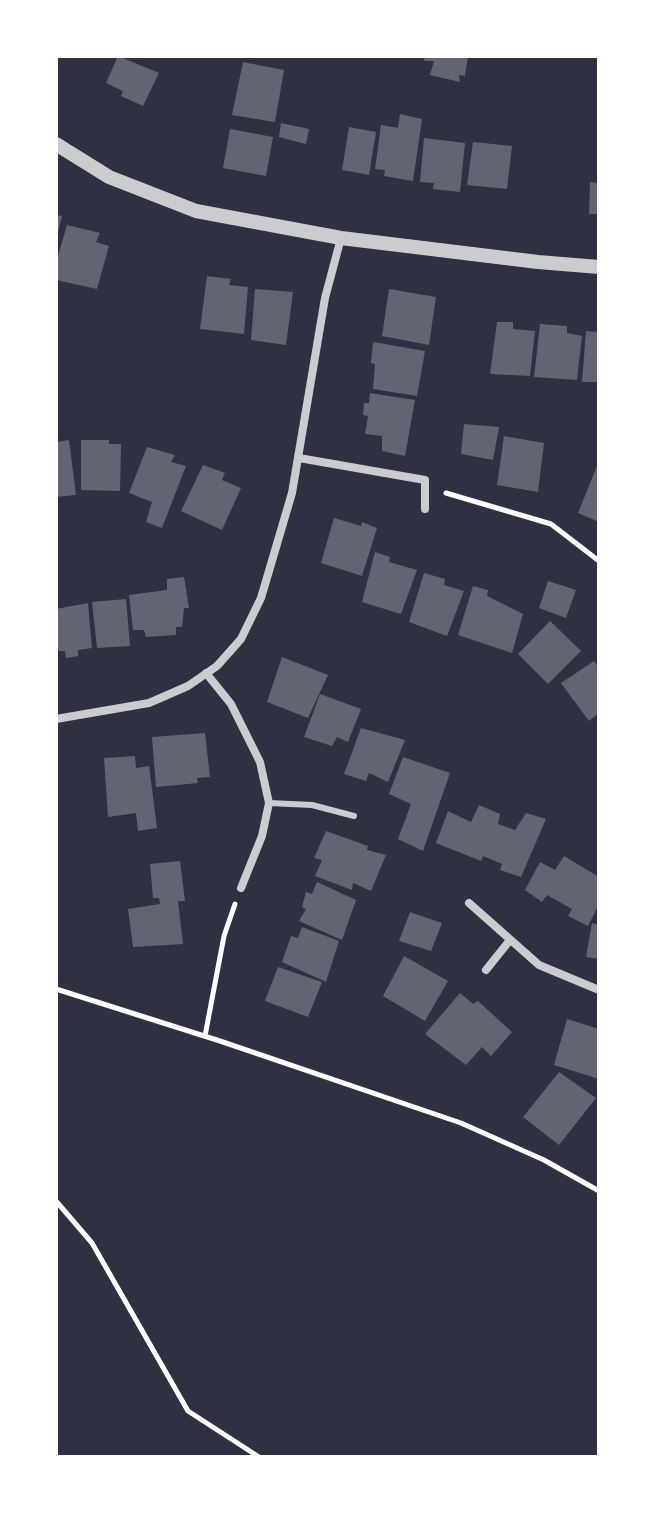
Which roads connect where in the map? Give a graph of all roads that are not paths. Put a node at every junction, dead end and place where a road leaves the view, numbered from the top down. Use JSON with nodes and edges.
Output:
{"nodes":[{"id":1,"x":56,"y":144,"type":"edge"},
{"id":2,"x":341,"y":238,"type":"junction"},
{"id":3,"x":599,"y":267,"type":"edge"},
{"id":4,"x":299,"y":458,"type":"junction"},
{"id":5,"x":425,"y":509,"type":"dead end"},
{"id":6,"x":206,"y":673,"type":"junction"},
{"id":7,"x":56,"y":719,"type":"edge"},
{"id":8,"x":269,"y":803,"type":"junction"},
{"id":9,"x":354,"y":816,"type":"dead end"},
{"id":10,"x":241,"y":888,"type":"road end"},
{"id":11,"x":469,"y":903,"type":"dead end"},
{"id":12,"x":510,"y":940,"type":"junction"},
{"id":13,"x":486,"y":970,"type":"dead end"},
{"id":14,"x":599,"y":990,"type":"edge"}],
"edges":[{"from":1,"to":2,"type":"street"},
{"from":2,"to":3,"type":"street"},
{"from":2,"to":4,"type":"street"},
{"from":4,"to":5,"type":"street"},
{"from":4,"to":6,"type":"street"},
{"from":6,"to":7,"type":"street"},
{"from":6,"to":8,"type":"street"},
{"from":8,"to":9,"type":"lane"},
{"from":8,"to":10,"type":"street"},
{"from":11,"to":12,"type":"street"},
{"from":12,"to":13,"type":"street"},
{"from":12,"to":14,"type":"street"}]}
